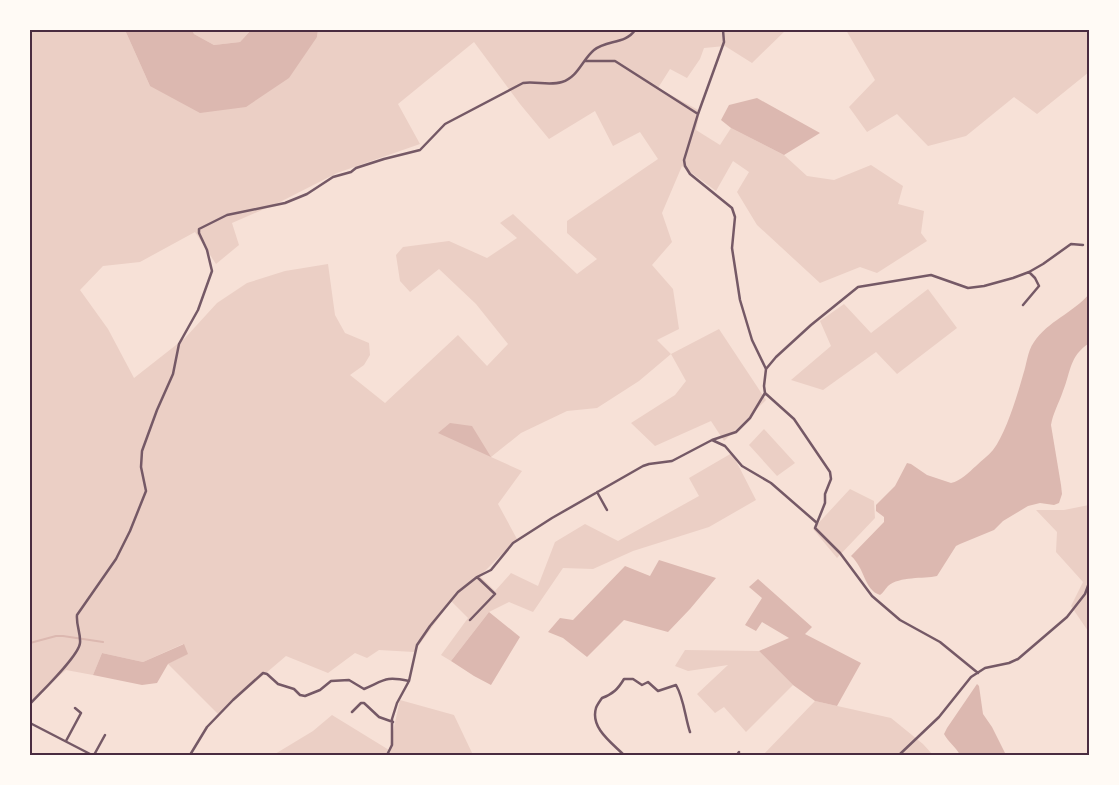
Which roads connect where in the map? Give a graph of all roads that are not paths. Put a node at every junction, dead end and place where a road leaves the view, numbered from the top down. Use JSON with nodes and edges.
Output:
{"nodes":[{"id":1,"x":635,"y":30,"type":"edge"},
{"id":2,"x":723,"y":30,"type":"edge"},
{"id":3,"x":585,"y":61,"type":"junction"},
{"id":4,"x":698,"y":114,"type":"junction"},
{"id":5,"x":1083,"y":245,"type":"dead end"},
{"id":6,"x":1029,"y":272,"type":"junction"},
{"id":7,"x":1023,"y":304,"type":"dead end"},
{"id":8,"x":766,"y":369,"type":"junction"},
{"id":9,"x":765,"y":393,"type":"junction"},
{"id":10,"x":712,"y":440,"type":"junction"},
{"id":11,"x":597,"y":492,"type":"junction"},
{"id":12,"x":607,"y":510,"type":"dead end"},
{"id":13,"x":817,"y":523,"type":"junction"},
{"id":14,"x":477,"y":577,"type":"junction"},
{"id":15,"x":1089,"y":583,"type":"edge"},
{"id":16,"x":470,"y":620,"type":"dead end"},
{"id":17,"x":978,"y":673,"type":"junction"},
{"id":18,"x":409,"y":680,"type":"junction"},
{"id":19,"x":30,"y":704,"type":"edge"},
{"id":20,"x":75,"y":708,"type":"dead end"},
{"id":21,"x":352,"y":712,"type":"dead end"},
{"id":22,"x":393,"y":722,"type":"junction"},
{"id":23,"x":30,"y":723,"type":"edge"},
{"id":24,"x":690,"y":732,"type":"dead end"},
{"id":25,"x":106,"y":735,"type":"dead end"},
{"id":26,"x":66,"y":741,"type":"junction"},
{"id":27,"x":93,"y":755,"type":"edge"},
{"id":28,"x":190,"y":755,"type":"edge"},
{"id":29,"x":387,"y":755,"type":"edge"},
{"id":30,"x":624,"y":755,"type":"edge"},
{"id":31,"x":898,"y":755,"type":"edge"}],
"edges":[{"from":1,"to":3,"type":"street"},
{"from":2,"to":4,"type":"street"},
{"from":3,"to":4,"type":"street"},
{"from":3,"to":19,"type":"street"},
{"from":4,"to":8,"type":"street"},
{"from":5,"to":6,"type":"street"},
{"from":6,"to":7,"type":"street"},
{"from":6,"to":8,"type":"street"},
{"from":8,"to":9,"type":"street"},
{"from":9,"to":10,"type":"street"},
{"from":9,"to":13,"type":"street"},
{"from":10,"to":11,"type":"street"},
{"from":10,"to":13,"type":"street"},
{"from":11,"to":12,"type":"street"},
{"from":11,"to":14,"type":"street"},
{"from":13,"to":17,"type":"street"},
{"from":14,"to":16,"type":"street"},
{"from":14,"to":18,"type":"street"},
{"from":15,"to":17,"type":"street"},
{"from":17,"to":31,"type":"street"},
{"from":18,"to":22,"type":"street"},
{"from":18,"to":28,"type":"street"},
{"from":20,"to":26,"type":"street"},
{"from":21,"to":22,"type":"street"},
{"from":22,"to":29,"type":"street"},
{"from":23,"to":26,"type":"street"},
{"from":24,"to":30,"type":"street"},
{"from":25,"to":27,"type":"street"},
{"from":26,"to":27,"type":"street"}]}
